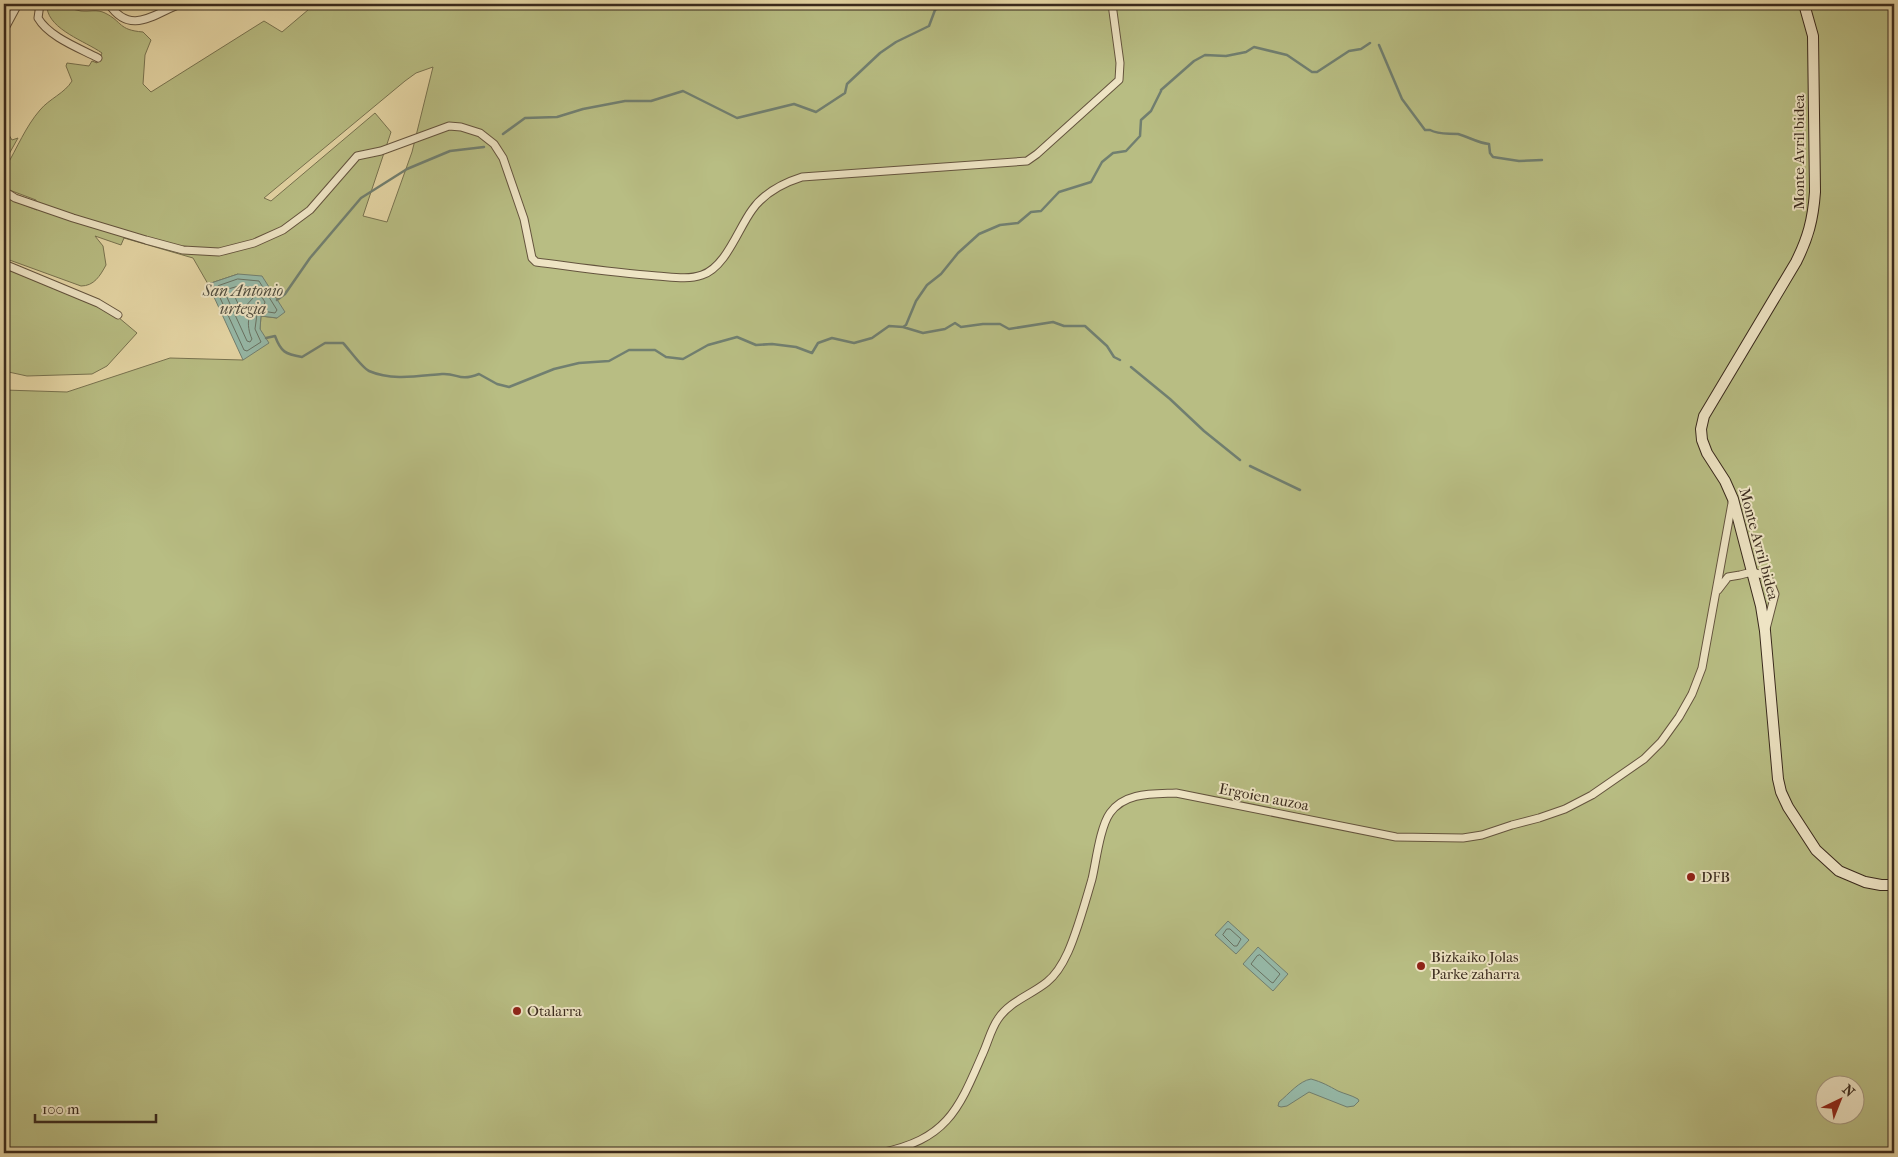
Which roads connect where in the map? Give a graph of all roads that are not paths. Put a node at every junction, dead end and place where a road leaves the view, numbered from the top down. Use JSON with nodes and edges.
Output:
{"nodes":[{"id":1,"x":18,"y":4,"type":"edge"},
{"id":2,"x":40,"y":4,"type":"edge"},
{"id":3,"x":109,"y":4,"type":"edge"},
{"id":4,"x":180,"y":4,"type":"edge"},
{"id":5,"x":1112,"y":4,"type":"edge"},
{"id":6,"x":1804,"y":4,"type":"edge"},
{"id":7,"x":4,"y":30,"type":"edge"},
{"id":8,"x":98,"y":58,"type":"dead end"},
{"id":9,"x":4,"y":191,"type":"edge"},
{"id":10,"x":4,"y":264,"type":"edge"},
{"id":11,"x":118,"y":315,"type":"dead end"},
{"id":12,"x":1733,"y":499,"type":"junction"},
{"id":13,"x":1752,"y":572,"type":"junction"},
{"id":14,"x":1717,"y":590,"type":"junction"},
{"id":15,"x":1765,"y":631,"type":"junction"},
{"id":16,"x":1894,"y":885,"type":"edge"},
{"id":17,"x":880,"y":1153,"type":"edge"}],
"edges":[{"from":1,"to":7,"type":"street"},
{"from":2,"to":8,"type":"street"},
{"from":3,"to":4,"type":"street"},
{"from":5,"to":9,"type":"street"},
{"from":6,"to":12,"type":"street","name":"Monte Avril bidea"},
{"from":10,"to":11,"type":"street"},
{"from":12,"to":13,"type":"street","name":"Monte Avril bidea"},
{"from":12,"to":14,"type":"street","name":"Ergoien auzoa"},
{"from":13,"to":14,"type":"street"},
{"from":13,"to":15,"type":"street","name":"Monte Avril bidea"},
{"from":13,"to":15,"type":"street"},
{"from":14,"to":17,"type":"street","name":"Ergoien auzoa"},
{"from":15,"to":16,"type":"street","name":"Monte Avril bidea"}]}
